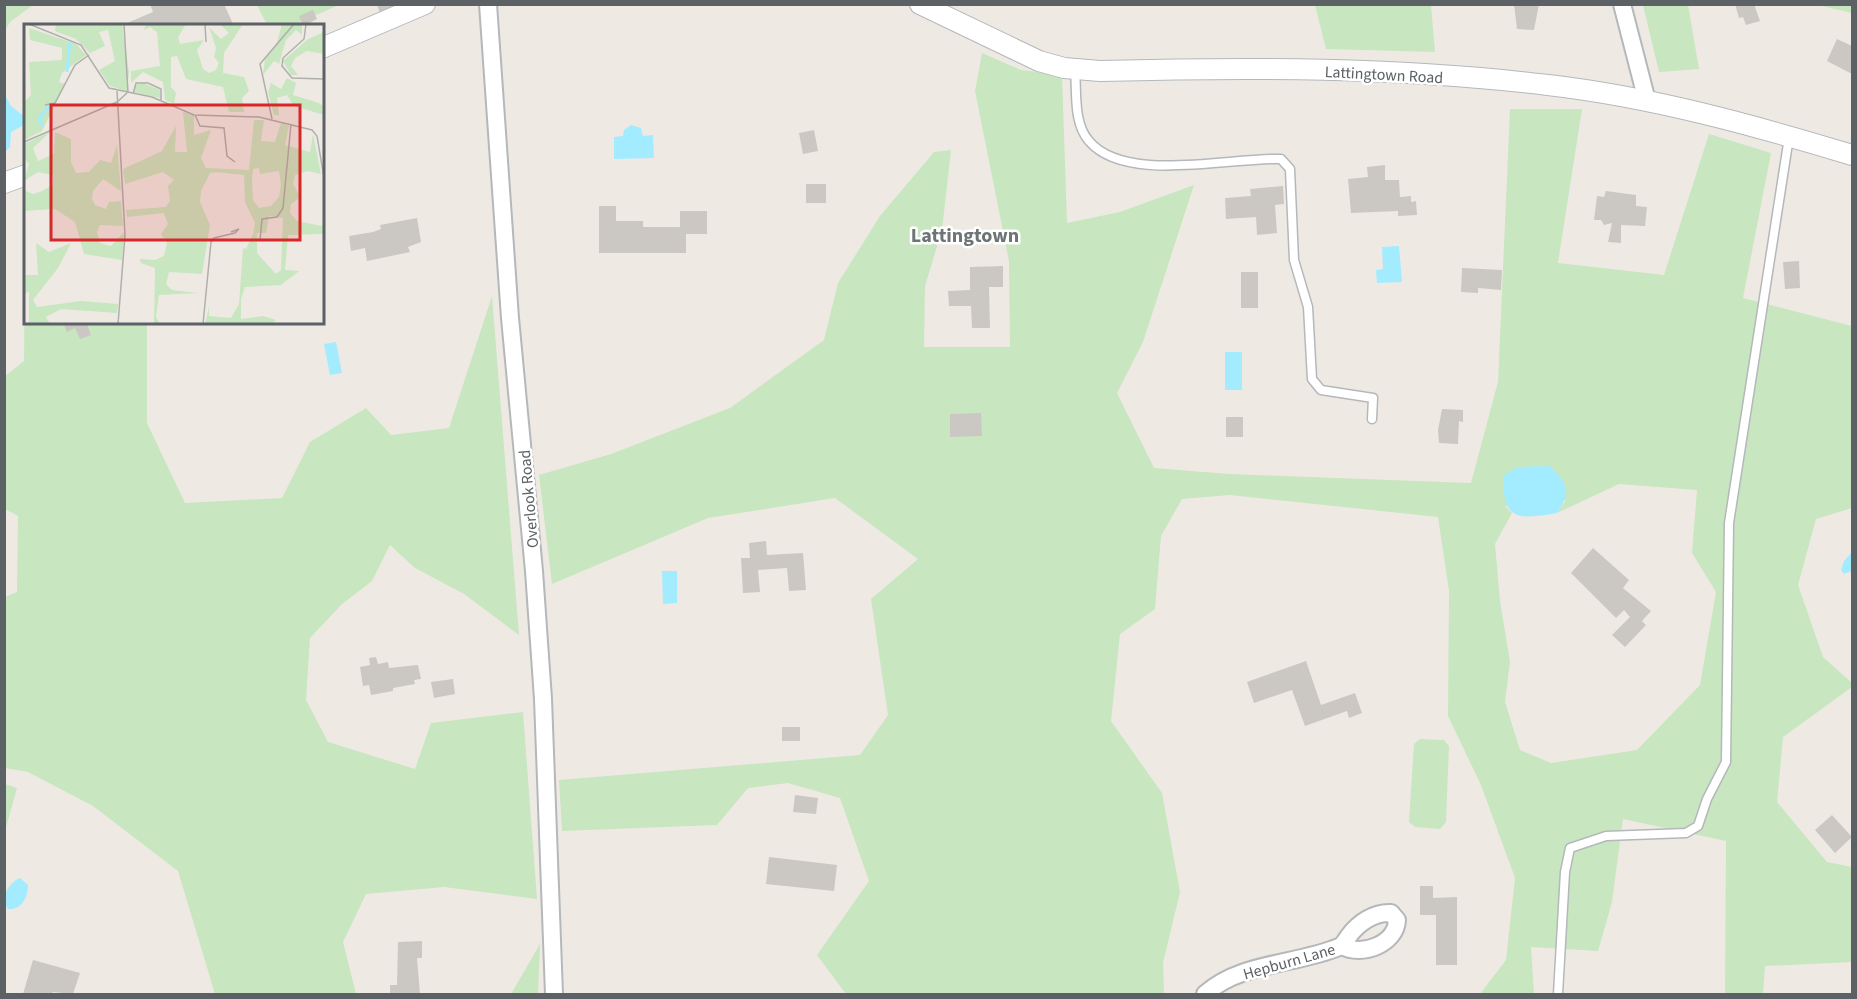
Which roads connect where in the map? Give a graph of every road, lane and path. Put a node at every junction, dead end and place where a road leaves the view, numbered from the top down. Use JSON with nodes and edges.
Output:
{"nodes":[{"id":1,"x":425,"y":4,"type":"edge"},
{"id":2,"x":488,"y":4,"type":"edge"},
{"id":3,"x":920,"y":4,"type":"edge"},
{"id":4,"x":1622,"y":4,"type":"edge"},
{"id":5,"x":324,"y":47,"type":"edge"},
{"id":6,"x":1075,"y":69,"type":"junction"},
{"id":7,"x":1647,"y":101,"type":"junction"},
{"id":8,"x":1790,"y":136,"type":"junction"},
{"id":9,"x":1852,"y":155,"type":"edge"},
{"id":10,"x":24,"y":176,"type":"edge"},
{"id":11,"x":4,"y":183,"type":"edge"},
{"id":12,"x":1372,"y":419,"type":"dead end"},
{"id":13,"x":1342,"y":946,"type":"dead end"},
{"id":14,"x":554,"y":994,"type":"edge"},
{"id":15,"x":1204,"y":994,"type":"edge"},
{"id":16,"x":1558,"y":994,"type":"edge"}],
"edges":[{"from":1,"to":5,"type":"street"},
{"from":2,"to":14,"type":"street","name":"Overlook Road"},
{"from":3,"to":6,"type":"street","name":"Lattingtown Road"},
{"from":4,"to":7,"type":"street"},
{"from":6,"to":7,"type":"street","name":"Lattingtown Road"},
{"from":6,"to":12,"type":"lane"},
{"from":7,"to":8,"type":"street","name":"Lattingtown Road"},
{"from":8,"to":9,"type":"street","name":"Lattingtown Road"},
{"from":8,"to":16,"type":"lane"},
{"from":10,"to":11,"type":"street"},
{"from":13,"to":15,"type":"street","name":"Hepburn Lane"}]}
